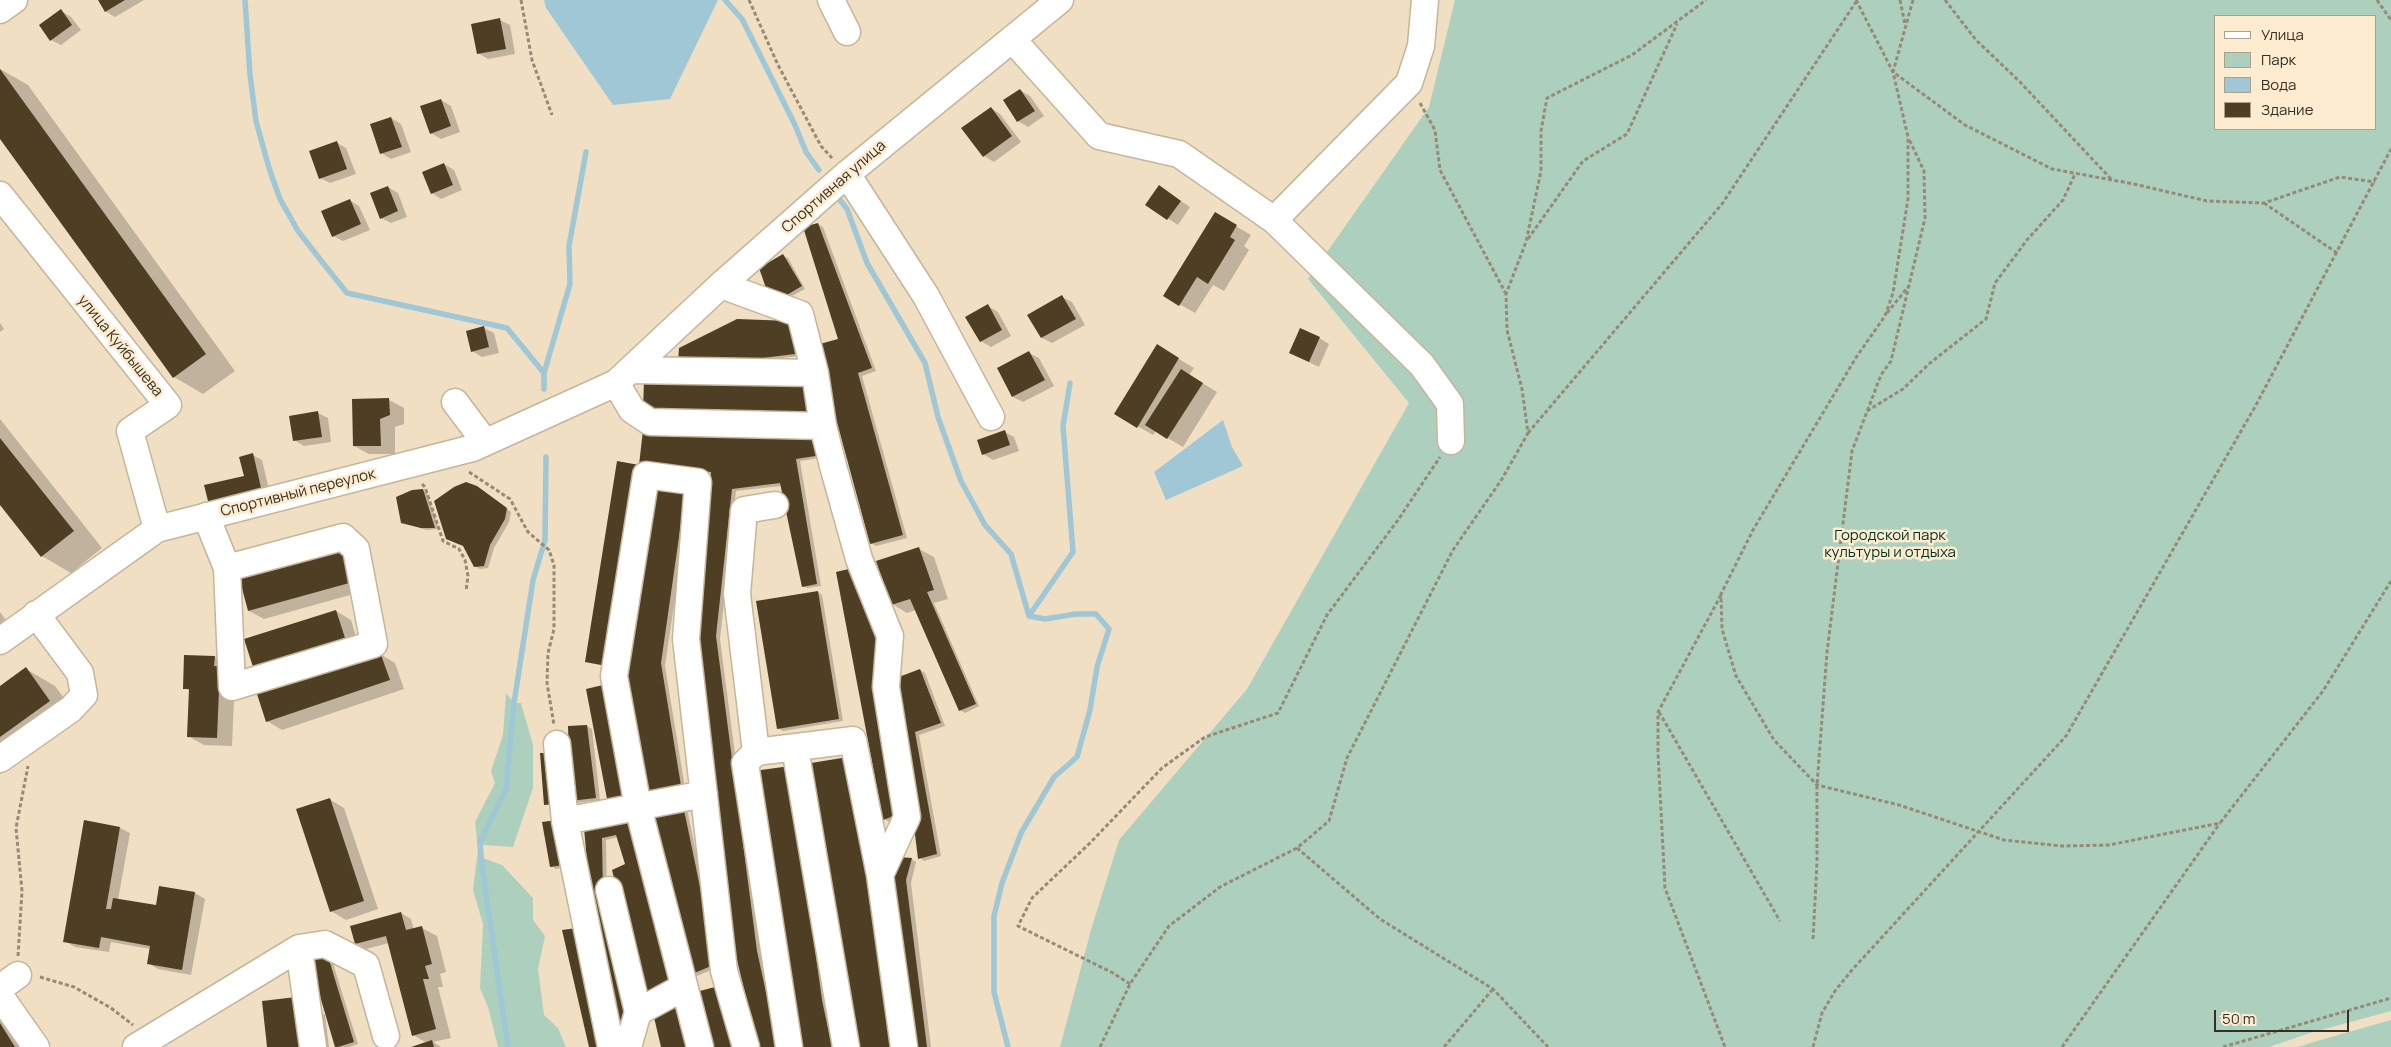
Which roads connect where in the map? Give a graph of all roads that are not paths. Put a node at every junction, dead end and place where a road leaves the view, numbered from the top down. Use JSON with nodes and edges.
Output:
{"nodes":[{"id":1,"x":14,"y":0,"type":"edge"},
{"id":2,"x":831,"y":0,"type":"edge"},
{"id":3,"x":1060,"y":0,"type":"edge"},
{"id":4,"x":1425,"y":0,"type":"edge"},
{"id":5,"x":0,"y":10,"type":"edge"},
{"id":6,"x":847,"y":32,"type":"dead end"},
{"id":7,"x":1012,"y":39,"type":"junction"},
{"id":8,"x":847,"y":174,"type":"junction"},
{"id":9,"x":0,"y":195,"type":"edge"},
{"id":10,"x":1274,"y":220,"type":"junction"},
{"id":11,"x":721,"y":285,"type":"junction"},
{"id":12,"x":815,"y":373,"type":"junction"},
{"id":13,"x":623,"y":377,"type":"junction"},
{"id":14,"x":456,"y":402,"type":"dead end"},
{"id":15,"x":991,"y":418,"type":"dead end"},
{"id":16,"x":823,"y":426,"type":"junction"},
{"id":17,"x":1451,"y":441,"type":"road end"},
{"id":18,"x":485,"y":442,"type":"junction"},
{"id":19,"x":776,"y":505,"type":"dead end"},
{"id":20,"x":206,"y":516,"type":"junction"},
{"id":21,"x":157,"y":529,"type":"junction"},
{"id":22,"x":227,"y":568,"type":"junction"},
{"id":23,"x":36,"y":614,"type":"junction"},
{"id":24,"x":0,"y":641,"type":"edge"},
{"id":25,"x":557,"y":744,"type":"road end"},
{"id":26,"x":795,"y":748,"type":"junction"},
{"id":27,"x":756,"y":752,"type":"junction"},
{"id":28,"x":0,"y":759,"type":"edge"},
{"id":29,"x":704,"y":794,"type":"junction"},
{"id":30,"x":638,"y":807,"type":"junction"},
{"id":31,"x":565,"y":822,"type":"junction"},
{"id":32,"x":880,"y":875,"type":"junction"},
{"id":33,"x":609,"y":890,"type":"dead end"},
{"id":34,"x":299,"y":948,"type":"junction"},
{"id":35,"x":684,"y":987,"type":"junction"},
{"id":36,"x":0,"y":996,"type":"edge"},
{"id":37,"x":638,"y":1012,"type":"junction"},
{"id":38,"x":386,"y":1036,"type":"dead end"},
{"id":39,"x":143,"y":1043,"type":"edge"},
{"id":40,"x":36,"y":1047,"type":"edge"},
{"id":41,"x":313,"y":1047,"type":"edge"},
{"id":42,"x":611,"y":1047,"type":"edge"},
{"id":43,"x":628,"y":1047,"type":"edge"},
{"id":44,"x":700,"y":1047,"type":"edge"},
{"id":45,"x":746,"y":1047,"type":"edge"},
{"id":46,"x":788,"y":1047,"type":"edge"},
{"id":47,"x":846,"y":1047,"type":"edge"},
{"id":48,"x":904,"y":1047,"type":"edge"}],
"edges":[{"from":1,"to":5,"type":"street"},
{"from":2,"to":6,"type":"street"},
{"from":3,"to":7,"type":"street","name":"Спортивная улица"},
{"from":4,"to":10,"type":"street"},
{"from":7,"to":8,"type":"street","name":"Спортивная улица"},
{"from":7,"to":10,"type":"street"},
{"from":8,"to":11,"type":"street","name":"Спортивная улица"},
{"from":8,"to":15,"type":"street"},
{"from":9,"to":21,"type":"street","name":"улица Куйбышева"},
{"from":10,"to":17,"type":"street"},
{"from":11,"to":12,"type":"street"},
{"from":11,"to":13,"type":"street","name":"Спортивная улица"},
{"from":12,"to":13,"type":"street"},
{"from":12,"to":16,"type":"street"},
{"from":13,"to":16,"type":"street"},
{"from":13,"to":18,"type":"street","name":"Спортивный переулок"},
{"from":14,"to":18,"type":"street"},
{"from":16,"to":32,"type":"street"},
{"from":18,"to":20,"type":"street","name":"Спортивный переулок"},
{"from":19,"to":27,"type":"street"},
{"from":20,"to":21,"type":"street","name":"Спортивный переулок"},
{"from":20,"to":22,"type":"street"},
{"from":21,"to":23,"type":"street","name":"Спортивный переулок"},
{"from":22,"to":22,"type":"street"},
{"from":23,"to":24,"type":"street","name":"Спортивный переулок"},
{"from":23,"to":28,"type":"street"},
{"from":25,"to":31,"type":"street"},
{"from":26,"to":27,"type":"street"},
{"from":26,"to":32,"type":"street"},
{"from":26,"to":47,"type":"street"},
{"from":27,"to":46,"type":"street"},
{"from":29,"to":30,"type":"street"},
{"from":29,"to":30,"type":"street"},
{"from":29,"to":45,"type":"street"},
{"from":30,"to":31,"type":"street"},
{"from":30,"to":35,"type":"street"},
{"from":31,"to":42,"type":"street"},
{"from":32,"to":48,"type":"street"},
{"from":33,"to":37,"type":"street"},
{"from":34,"to":38,"type":"street"},
{"from":34,"to":39,"type":"street"},
{"from":34,"to":41,"type":"street"},
{"from":35,"to":37,"type":"street"},
{"from":35,"to":44,"type":"street"},
{"from":36,"to":40,"type":"street"},
{"from":37,"to":43,"type":"street"}]}
